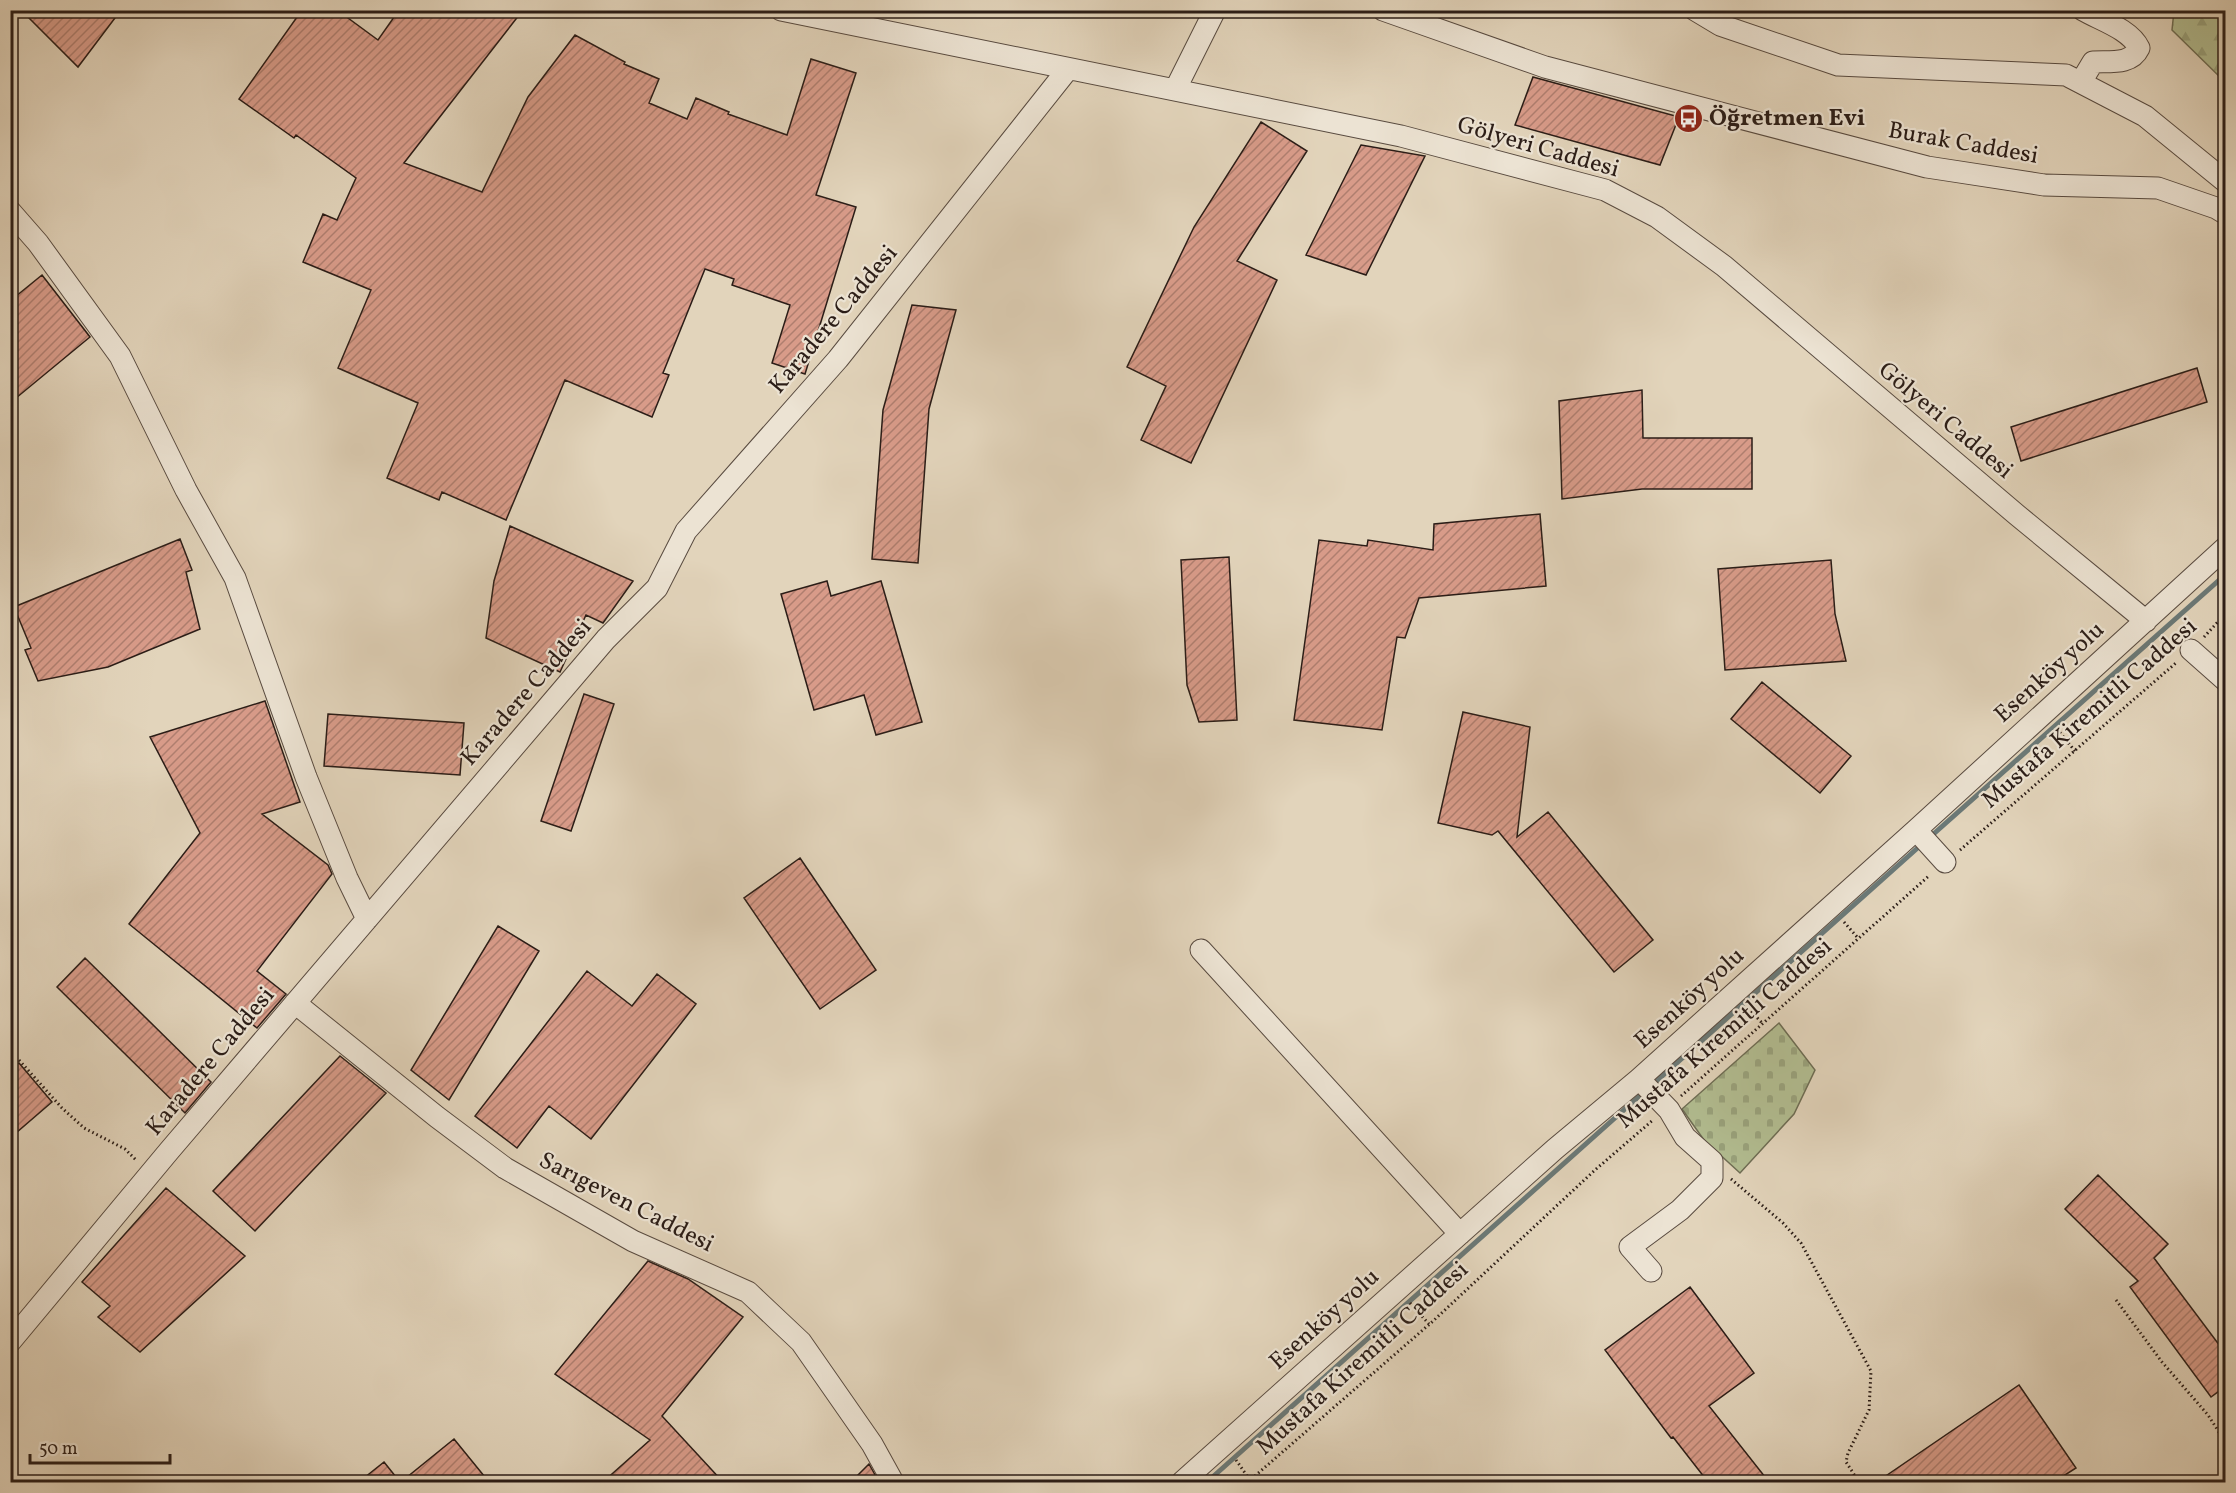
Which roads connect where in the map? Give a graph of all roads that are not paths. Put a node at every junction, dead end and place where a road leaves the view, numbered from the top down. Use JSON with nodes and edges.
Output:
{"nodes":[{"id":1,"x":781,"y":10,"type":"edge"},
{"id":2,"x":1215,"y":10,"type":"edge"},
{"id":3,"x":1383,"y":10,"type":"edge"},
{"id":4,"x":1695,"y":10,"type":"edge"},
{"id":5,"x":2083,"y":10,"type":"edge"},
{"id":6,"x":1068,"y":69,"type":"junction"},
{"id":7,"x":2081,"y":82,"type":"junction"},
{"id":8,"x":1175,"y":90,"type":"junction"},
{"id":9,"x":2226,"y":182,"type":"edge"},
{"id":10,"x":10,"y":211,"type":"edge"},
{"id":11,"x":2226,"y":214,"type":"edge"},
{"id":12,"x":2223,"y":554,"type":"edge"},
{"id":13,"x":2146,"y":621,"type":"junction"},
{"id":14,"x":2191,"y":650,"type":"road end"},
{"id":15,"x":2226,"y":681,"type":"edge"},
{"id":16,"x":367,"y":919,"type":"junction"},
{"id":17,"x":1202,"y":950,"type":"dead end"},
{"id":18,"x":295,"y":1003,"type":"junction"},
{"id":19,"x":1651,"y":1091,"type":"junction"},
{"id":20,"x":1460,"y":1234,"type":"junction"},
{"id":21,"x":1651,"y":1271,"type":"dead end"},
{"id":22,"x":10,"y":1342,"type":"edge"},
{"id":23,"x":893,"y":1482,"type":"edge"},
{"id":24,"x":1182,"y":1482,"type":"edge"}],
"edges":[{"from":1,"to":6,"type":"street","name":"Gölyeri Caddesi"},
{"from":2,"to":8,"type":"street"},
{"from":3,"to":11,"type":"street","name":"Burak Caddesi"},
{"from":4,"to":7,"type":"street"},
{"from":5,"to":7,"type":"street"},
{"from":6,"to":8,"type":"street","name":"Gölyeri Caddesi"},
{"from":6,"to":16,"type":"street","name":"Karadere Caddesi"},
{"from":7,"to":9,"type":"street"},
{"from":8,"to":13,"type":"street","name":"Gölyeri Caddesi"},
{"from":10,"to":16,"type":"street"},
{"from":12,"to":13,"type":"street","name":"Esenköy yolu"},
{"from":13,"to":19,"type":"street","name":"Esenköy yolu"},
{"from":14,"to":15,"type":"street"},
{"from":16,"to":18,"type":"street","name":"Karadere Caddesi"},
{"from":17,"to":20,"type":"street"},
{"from":18,"to":22,"type":"street","name":"Karadere Caddesi"},
{"from":18,"to":23,"type":"street","name":"Sarıgeven Caddesi"},
{"from":19,"to":20,"type":"street","name":"Esenköy yolu"},
{"from":19,"to":21,"type":"street"},
{"from":20,"to":24,"type":"street","name":"Esenköy yolu"}]}
